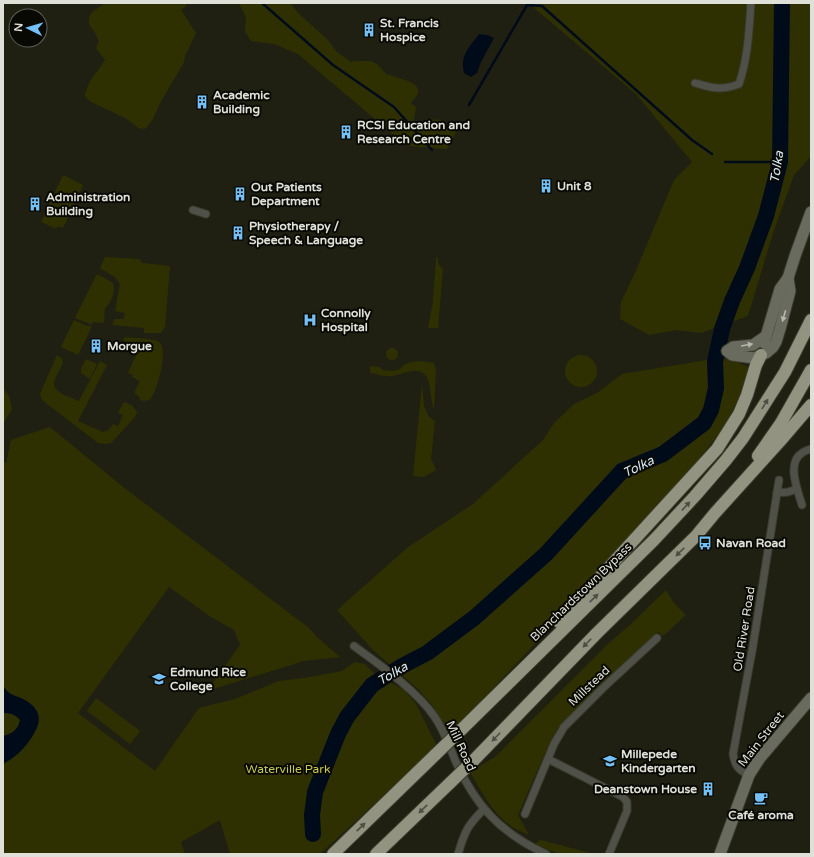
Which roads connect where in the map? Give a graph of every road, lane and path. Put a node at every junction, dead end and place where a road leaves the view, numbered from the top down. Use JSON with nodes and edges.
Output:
{"nodes":[{"id":1,"x":751,"y":3,"type":"edge"},
{"id":2,"x":695,"y":83,"type":"dead end"},
{"id":3,"x":193,"y":210,"type":"dead end"},
{"id":4,"x":811,"y":212,"type":"edge"},
{"id":5,"x":206,"y":214,"type":"dead end"},
{"id":6,"x":788,"y":278,"type":"junction"},
{"id":7,"x":811,"y":320,"type":"edge"},
{"id":8,"x":766,"y":336,"type":"junction"},
{"id":9,"x":761,"y":355,"type":"junction"},
{"id":10,"x":811,"y":370,"type":"edge"},
{"id":11,"x":811,"y":405,"type":"edge"},
{"id":12,"x":811,"y":449,"type":"edge"},
{"id":13,"x":779,"y":480,"type":"dead end"},
{"id":14,"x":797,"y":489,"type":"junction"},
{"id":15,"x":777,"y":493,"type":"junction"},
{"id":16,"x":802,"y":505,"type":"dead end"},
{"id":17,"x":715,"y":513,"type":"junction"},
{"id":18,"x":657,"y":638,"type":"dead end"},
{"id":19,"x":354,"y":646,"type":"dead end"},
{"id":20,"x":811,"y":698,"type":"edge"},
{"id":21,"x":487,"y":704,"type":"junction"},
{"id":22,"x":806,"y":710,"type":"edge"},
{"id":23,"x":548,"y":759,"type":"junction"},
{"id":24,"x":748,"y":775,"type":"junction"},
{"id":25,"x":484,"y":809,"type":"junction"},
{"id":26,"x":525,"y":814,"type":"dead end"},
{"id":27,"x":333,"y":854,"type":"edge"},
{"id":28,"x":376,"y":854,"type":"edge"},
{"id":29,"x":458,"y":854,"type":"edge"},
{"id":30,"x":546,"y":854,"type":"edge"},
{"id":31,"x":609,"y":854,"type":"edge"},
{"id":32,"x":720,"y":854,"type":"edge"}],
"edges":[{"from":1,"to":2,"type":"street"},
{"from":3,"to":5,"type":"street"},
{"from":4,"to":6,"type":"street"},
{"from":6,"to":8,"type":"street"},
{"from":6,"to":9,"type":"street","one_way":true},
{"from":21,"to":7,"type":"highway","name":"Blanchardstown Bypass","one_way":true},
{"from":8,"to":9,"type":"street"},
{"from":9,"to":8,"type":"street","one_way":true},
{"from":9,"to":21,"type":"highway"},
{"from":10,"to":17,"type":"highway"},
{"from":11,"to":17,"type":"highway"},
{"from":12,"to":14,"type":"street"},
{"from":13,"to":15,"type":"street","name":"Old River Road"},
{"from":14,"to":15,"type":"street"},
{"from":14,"to":16,"type":"street"},
{"from":15,"to":24,"type":"street","name":"Old River Road"},
{"from":17,"to":28,"type":"highway","one_way":true,"bridge":true},
{"from":18,"to":23,"type":"street","name":"Millstead"},
{"from":19,"to":25,"type":"street","name":"Mill Road"},
{"from":20,"to":22,"type":"street"},
{"from":27,"to":21,"type":"highway","name":"Blanchardstown Bypass","one_way":true,"bridge":true},
{"from":22,"to":24,"type":"street","name":"Main Street"},
{"from":23,"to":26,"type":"street","name":"Millstead"},
{"from":23,"to":31,"type":"street"},
{"from":24,"to":32,"type":"street","name":"Main Street"},
{"from":25,"to":29,"type":"street"},
{"from":25,"to":30,"type":"street","name":"Mill Road"}]}
